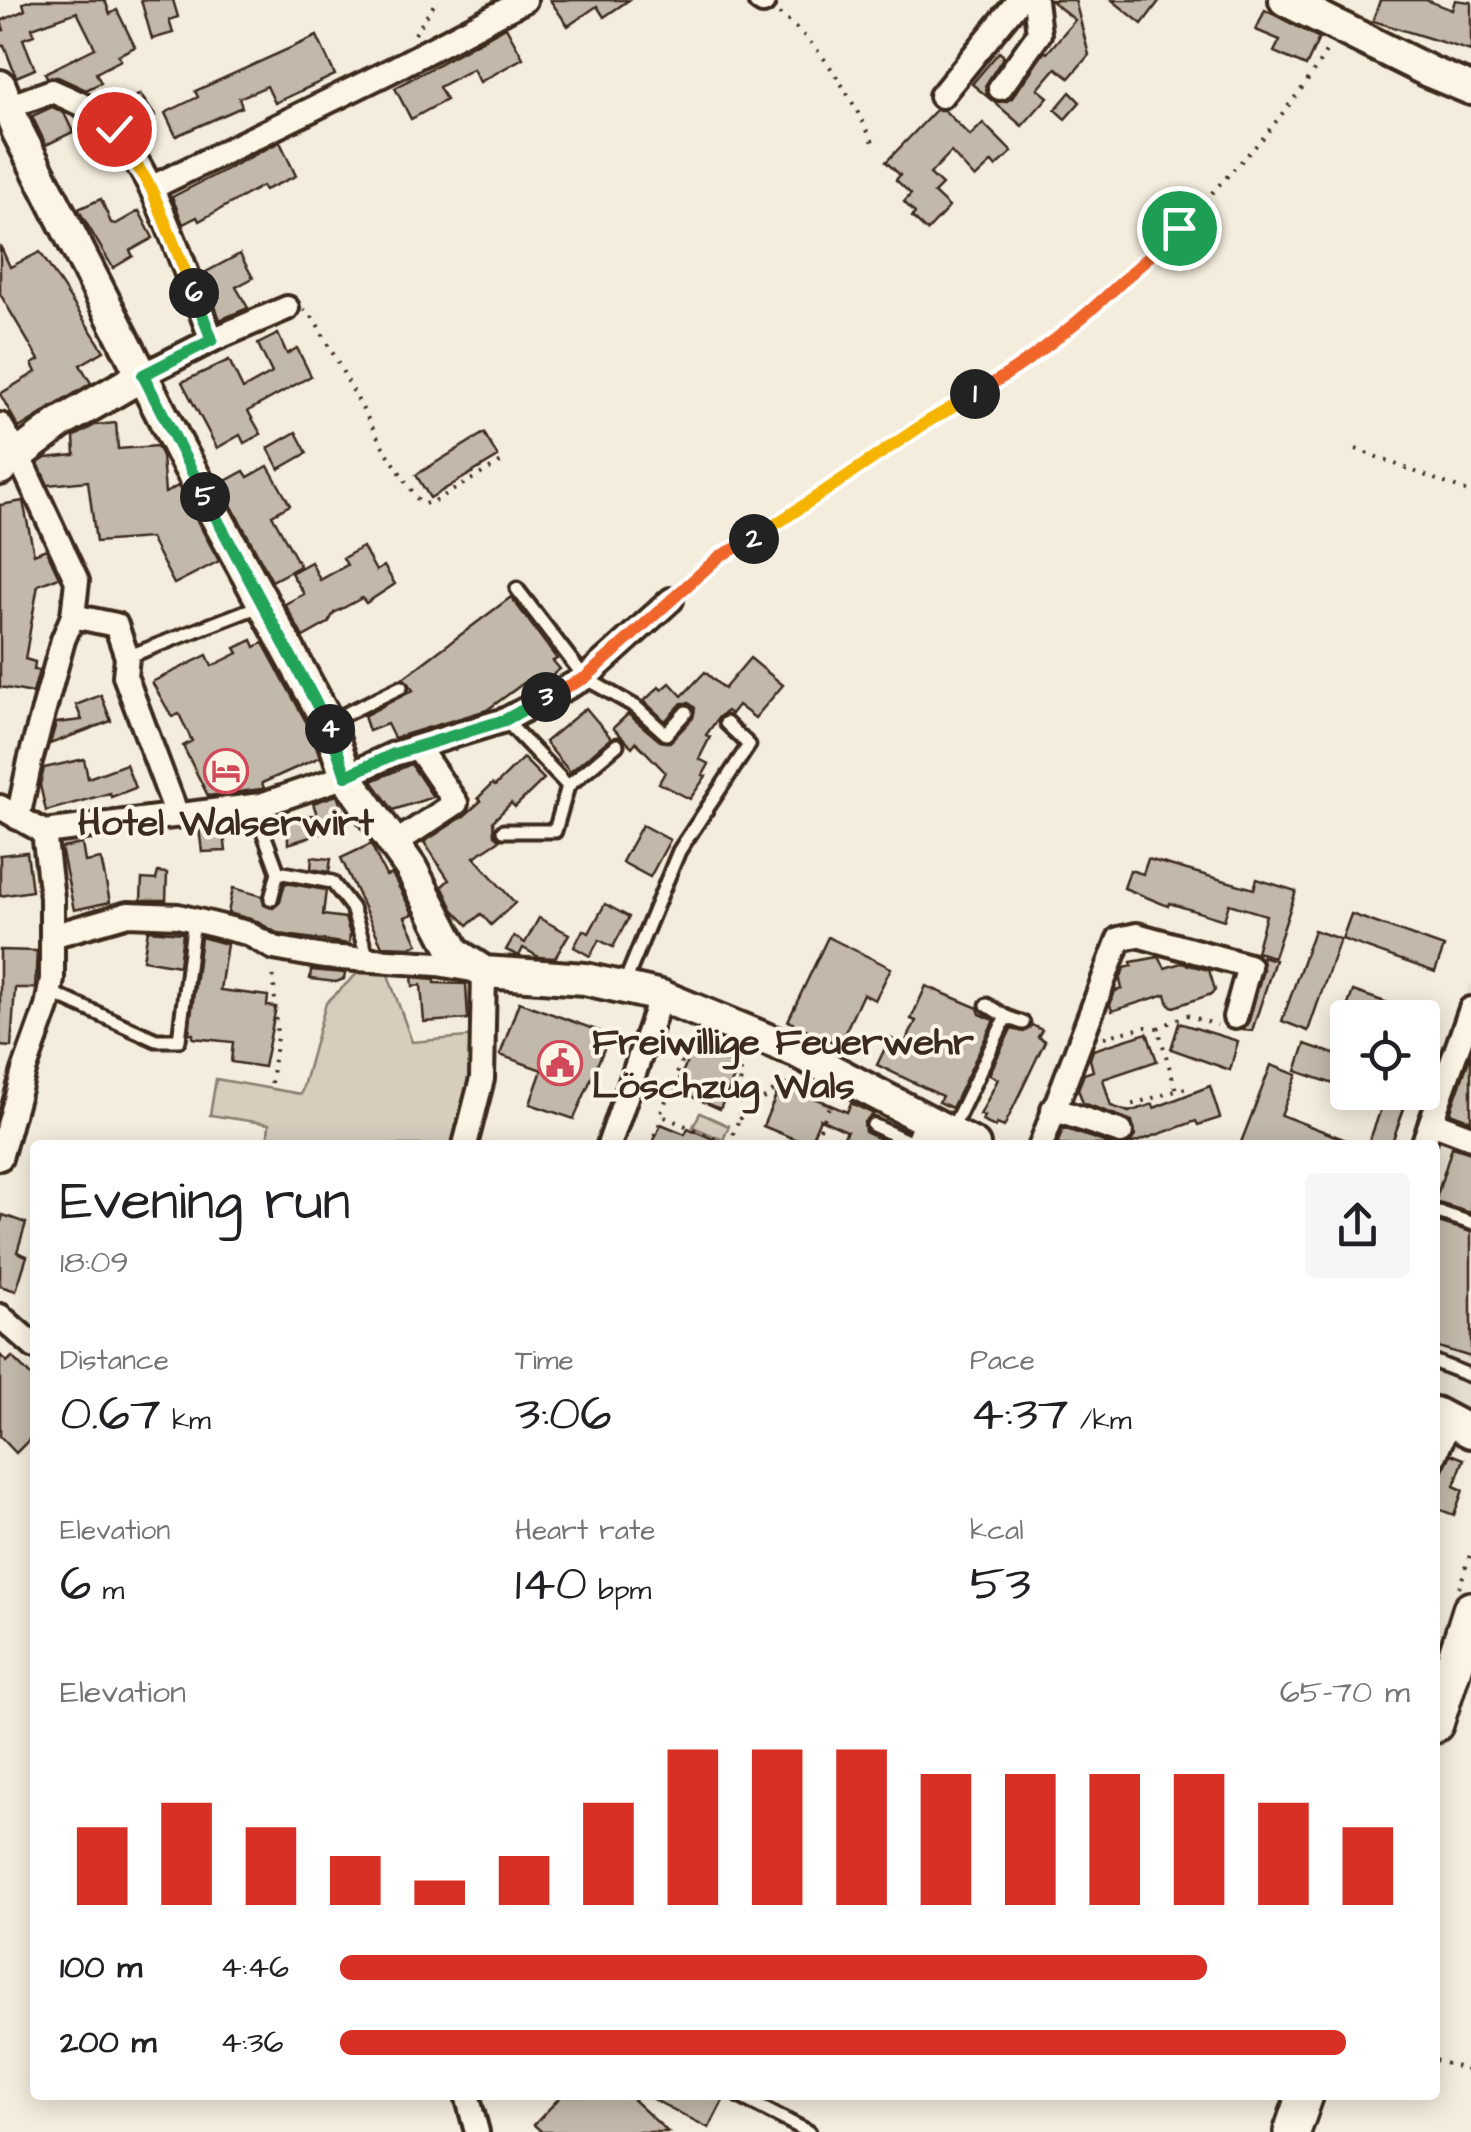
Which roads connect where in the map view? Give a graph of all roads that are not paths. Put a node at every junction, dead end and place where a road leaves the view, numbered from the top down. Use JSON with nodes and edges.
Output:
{"nodes":[{"id":1,"x":525,"y":0,"type":"edge"},
{"id":2,"x":1019,"y":0,"type":"edge"},
{"id":3,"x":1035,"y":0,"type":"edge"},
{"id":4,"x":1285,"y":0,"type":"edge"},
{"id":5,"x":1000,"y":88,"type":"dead end"},
{"id":6,"x":1471,"y":89,"type":"edge"},
{"id":7,"x":4,"y":96,"type":"edge"},
{"id":8,"x":941,"y":96,"type":"dead end"},
{"id":9,"x":151,"y":188,"type":"junction"},
{"id":10,"x":287,"y":308,"type":"road end"},
{"id":11,"x":212,"y":340,"type":"junction"},
{"id":12,"x":143,"y":375,"type":"junction"},
{"id":13,"x":0,"y":426,"type":"edge"},
{"id":14,"x":9,"y":462,"type":"edge"},
{"id":15,"x":517,"y":589,"type":"dead end"},
{"id":16,"x":671,"y":600,"type":"road end"},
{"id":17,"x":262,"y":605,"type":"junction"},
{"id":18,"x":74,"y":616,"type":"junction"},
{"id":19,"x":127,"y":658,"type":"junction"},
{"id":20,"x":585,"y":678,"type":"junction"},
{"id":21,"x":401,"y":687,"type":"dead end"},
{"id":22,"x":686,"y":712,"type":"dead end"},
{"id":23,"x":505,"y":720,"type":"junction"},
{"id":24,"x":328,"y":723,"type":"junction"},
{"id":25,"x":726,"y":723,"type":"dead end"},
{"id":26,"x":617,"y":745,"type":"dead end"},
{"id":27,"x":418,"y":748,"type":"junction"},
{"id":28,"x":346,"y":776,"type":"junction"},
{"id":29,"x":568,"y":786,"type":"junction"},
{"id":30,"x":261,"y":805,"type":"junction"},
{"id":31,"x":9,"y":812,"type":"edge"},
{"id":32,"x":177,"y":815,"type":"junction"},
{"id":33,"x":504,"y":831,"type":"dead end"},
{"id":34,"x":44,"y":832,"type":"junction"},
{"id":35,"x":394,"y":844,"type":"junction"},
{"id":36,"x":278,"y":872,"type":"junction"},
{"id":37,"x":272,"y":898,"type":"dead end"},
{"id":38,"x":194,"y":920,"type":"junction"},
{"id":39,"x":52,"y":936,"type":"junction"},
{"id":40,"x":369,"y":961,"type":"junction"},
{"id":41,"x":484,"y":972,"type":"junction"},
{"id":42,"x":623,"y":987,"type":"junction"},
{"id":43,"x":50,"y":992,"type":"junction"},
{"id":44,"x":661,"y":996,"type":"junction"},
{"id":45,"x":987,"y":1005,"type":"dead end"},
{"id":46,"x":1471,"y":1009,"type":"edge"},
{"id":47,"x":1235,"y":1016,"type":"road end"},
{"id":48,"x":1006,"y":1017,"type":"junction"},
{"id":49,"x":1023,"y":1023,"type":"dead end"},
{"id":50,"x":1053,"y":1109,"type":"junction"},
{"id":51,"x":1431,"y":1122,"type":"junction"},
{"id":52,"x":873,"y":1125,"type":"dead end"},
{"id":53,"x":1121,"y":1132,"type":"road end"},
{"id":54,"x":942,"y":1136,"type":"edge"},
{"id":55,"x":1471,"y":1138,"type":"edge"},
{"id":56,"x":465,"y":1140,"type":"edge"},
{"id":57,"x":610,"y":1140,"type":"edge"},
{"id":58,"x":1043,"y":1140,"type":"edge"},
{"id":59,"x":1425,"y":1140,"type":"edge"},
{"id":60,"x":0,"y":1158,"type":"edge"},
{"id":61,"x":1440,"y":1212,"type":"edge"},
{"id":62,"x":1471,"y":1223,"type":"edge"},
{"id":63,"x":0,"y":1316,"type":"edge"},
{"id":64,"x":30,"y":1343,"type":"edge"},
{"id":65,"x":1440,"y":1364,"type":"edge"},
{"id":66,"x":1471,"y":1376,"type":"edge"},
{"id":67,"x":1452,"y":1422,"type":"edge"},
{"id":68,"x":1440,"y":1445,"type":"edge"},
{"id":69,"x":1471,"y":1610,"type":"edge"},
{"id":70,"x":1440,"y":1708,"type":"edge"},
{"id":71,"x":468,"y":2100,"type":"edge"},
{"id":72,"x":747,"y":2100,"type":"edge"},
{"id":73,"x":1303,"y":2100,"type":"edge"},
{"id":74,"x":477,"y":2132,"type":"edge"},
{"id":75,"x":809,"y":2132,"type":"edge"},
{"id":76,"x":1292,"y":2132,"type":"edge"}],
"edges":[{"from":1,"to":9,"type":"street"},
{"from":2,"to":8,"type":"street"},
{"from":3,"to":5,"type":"street"},
{"from":4,"to":6,"type":"street"},
{"from":7,"to":9,"type":"street"},
{"from":7,"to":12,"type":"street"},
{"from":9,"to":11,"type":"street"},
{"from":10,"to":11,"type":"street"},
{"from":11,"to":12,"type":"street"},
{"from":12,"to":14,"type":"street"},
{"from":12,"to":17,"type":"street"},
{"from":13,"to":14,"type":"street"},
{"from":14,"to":18,"type":"street"},
{"from":15,"to":20,"type":"lane"},
{"from":16,"to":20,"type":"street"},
{"from":17,"to":19,"type":"lane"},
{"from":17,"to":24,"type":"street"},
{"from":18,"to":19,"type":"street"},
{"from":18,"to":31,"type":"street"},
{"from":19,"to":32,"type":"street"},
{"from":20,"to":22,"type":"lane"},
{"from":20,"to":23,"type":"street"},
{"from":21,"to":24,"type":"lane"},
{"from":23,"to":27,"type":"street"},
{"from":23,"to":29,"type":"lane"},
{"from":24,"to":28,"type":"street"},
{"from":25,"to":42,"type":"lane"},
{"from":26,"to":29,"type":"lane"},
{"from":27,"to":28,"type":"street"},
{"from":27,"to":35,"type":"street"},
{"from":28,"to":30,"type":"street"},
{"from":28,"to":35,"type":"street"},
{"from":29,"to":33,"type":"lane"},
{"from":30,"to":32,"type":"street"},
{"from":30,"to":36,"type":"lane"},
{"from":31,"to":34,"type":"street"},
{"from":32,"to":34,"type":"street"},
{"from":34,"to":39,"type":"street"},
{"from":35,"to":41,"type":"street"},
{"from":36,"to":37,"type":"lane"},
{"from":36,"to":40,"type":"lane"},
{"from":38,"to":39,"type":"street"},
{"from":38,"to":40,"type":"street"},
{"from":38,"to":43,"type":"lane"},
{"from":39,"to":43,"type":"street"},
{"from":40,"to":41,"type":"street"},
{"from":41,"to":42,"type":"street"},
{"from":41,"to":56,"type":"street"},
{"from":42,"to":44,"type":"street"},
{"from":43,"to":60,"type":"street"},
{"from":44,"to":54,"type":"street"},
{"from":44,"to":57,"type":"street"},
{"from":45,"to":48,"type":"lane"},
{"from":46,"to":51,"type":"street"},
{"from":47,"to":50,"type":"street"},
{"from":48,"to":49,"type":"lane"},
{"from":48,"to":54,"type":"lane"},
{"from":50,"to":53,"type":"street"},
{"from":50,"to":58,"type":"street"},
{"from":51,"to":55,"type":"street"},
{"from":51,"to":59,"type":"street"},
{"from":52,"to":54,"type":"lane"},
{"from":61,"to":62,"type":"lane"},
{"from":63,"to":64,"type":"street"},
{"from":65,"to":66,"type":"lane"},
{"from":67,"to":68,"type":"street"},
{"from":69,"to":70,"type":"main road"},
{"from":71,"to":74,"type":"street"},
{"from":72,"to":75,"type":"lane"},
{"from":73,"to":76,"type":"main road"}]}
